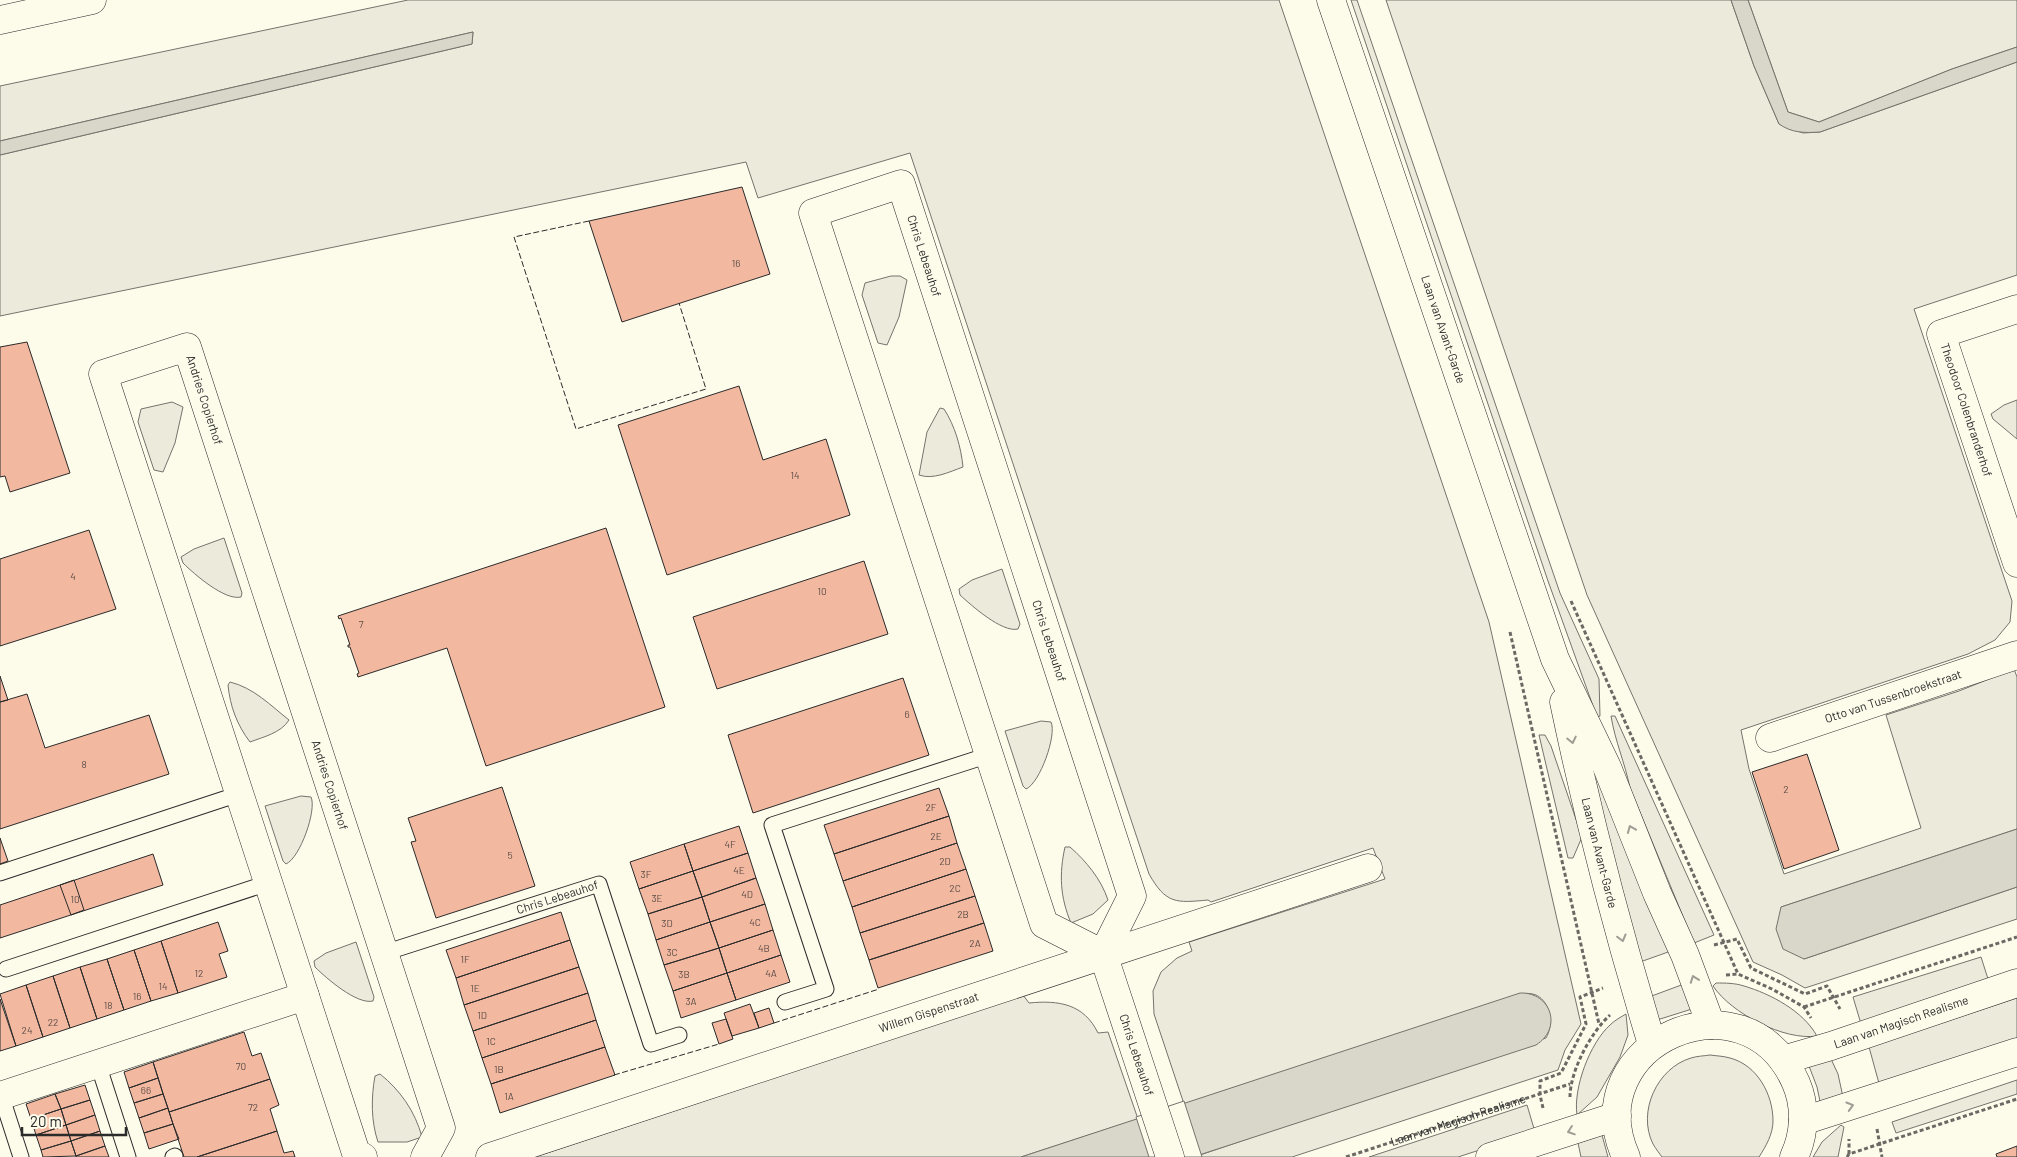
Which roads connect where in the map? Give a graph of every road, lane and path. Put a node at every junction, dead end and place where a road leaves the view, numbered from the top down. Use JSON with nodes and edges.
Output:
{"nodes":[{"id":1,"x":92,"y":0,"type":"edge"},
{"id":2,"x":1331,"y":0,"type":"edge"},
{"id":3,"x":0,"y":20,"type":"edge"},
{"id":4,"x":2017,"y":309,"type":"edge"},
{"id":5,"x":2017,"y":563,"type":"edge"},
{"id":6,"x":2017,"y":655,"type":"edge"},
{"id":7,"x":1555,"y":658,"type":"junction"},
{"id":8,"x":1607,"y":681,"type":"dead end"},
{"id":9,"x":1528,"y":705,"type":"dead end"},
{"id":10,"x":1770,"y":738,"type":"dead end"},
{"id":11,"x":989,"y":755,"type":"junction"},
{"id":12,"x":239,"y":794,"type":"junction"},
{"id":13,"x":1368,"y":868,"type":"dead end"},
{"id":14,"x":0,"y":873,"type":"edge"},
{"id":15,"x":268,"y":883,"type":"junction"},
{"id":16,"x":2017,"y":937,"type":"edge"},
{"id":17,"x":384,"y":953,"type":"junction"},
{"id":18,"x":1103,"y":954,"type":"junction"},
{"id":19,"x":6,"y":969,"type":"dead end"},
{"id":20,"x":1738,"y":974,"type":"dead end"},
{"id":21,"x":2017,"y":984,"type":"edge"},
{"id":22,"x":305,"y":996,"type":"junction"},
{"id":23,"x":785,"y":1002,"type":"dead end"},
{"id":24,"x":1804,"y":1007,"type":"dead end"},
{"id":25,"x":1711,"y":1025,"type":"junction"},
{"id":26,"x":679,"y":1035,"type":"dead end"},
{"id":27,"x":1652,"y":1044,"type":"junction"},
{"id":28,"x":2017,"y":1052,"type":"edge"},
{"id":29,"x":1783,"y":1060,"type":"junction"},
{"id":30,"x":98,"y":1064,"type":"junction"},
{"id":31,"x":1570,"y":1084,"type":"junction"},
{"id":32,"x":0,"y":1095,"type":"edge"},
{"id":33,"x":2017,"y":1099,"type":"edge"},
{"id":34,"x":1617,"y":1116,"type":"junction"},
{"id":35,"x":1803,"y":1121,"type":"junction"},
{"id":36,"x":1570,"y":1131,"type":"junction"},
{"id":37,"x":21,"y":1157,"type":"edge"},
{"id":38,"x":128,"y":1157,"type":"edge"},
{"id":39,"x":363,"y":1157,"type":"edge"},
{"id":40,"x":425,"y":1157,"type":"edge"},
{"id":41,"x":490,"y":1157,"type":"edge"},
{"id":42,"x":1170,"y":1157,"type":"edge"},
{"id":43,"x":1346,"y":1157,"type":"edge"},
{"id":44,"x":1490,"y":1157,"type":"edge"},
{"id":45,"x":1626,"y":1157,"type":"edge"},
{"id":46,"x":1794,"y":1157,"type":"edge"},
{"id":47,"x":1847,"y":1157,"type":"edge"}],
"edges":[{"from":1,"to":3,"type":"main road"},
{"from":2,"to":7,"type":"main road","name":"Laan van Avant-Garde"},
{"from":4,"to":5,"type":"main road","name":"Theodoor Colenbranderhof"},
{"from":6,"to":10,"type":"main road","name":"Otto van Tussenbroekstraat"},
{"from":25,"to":7,"type":"main road","name":"Laan van Avant-Garde","one_way":true},
{"from":7,"to":27,"type":"main road","name":"Laan van Avant-Garde","one_way":true},
{"from":8,"to":20,"type":"path"},
{"from":9,"to":31,"type":"path"},
{"from":11,"to":18,"type":"main road","name":"Chris Lebeauhof"},
{"from":11,"to":18,"type":"main road","name":"Chris Lebeauhof"},
{"from":11,"to":23,"type":"lane"},
{"from":12,"to":14,"type":"lane"},
{"from":12,"to":15,"type":"main road","name":"Andries Copierhof"},
{"from":12,"to":17,"type":"main road","name":"Andries Copierhof"},
{"from":13,"to":18,"type":"main road","name":"Willem Gispenstraat"},
{"from":15,"to":19,"type":"lane"},
{"from":15,"to":22,"type":"main road","name":"Andries Copierhof"},
{"from":16,"to":24,"type":"path"},
{"from":17,"to":26,"type":"lane","name":"Chris Lebeauhof"},
{"from":17,"to":40,"type":"main road","name":"Andries Copierhof"},
{"from":18,"to":41,"type":"main road","name":"Willem Gispenstraat"},
{"from":18,"to":42,"type":"main road","name":"Chris Lebeauhof"},
{"from":21,"to":29,"type":"main road","name":"Laan van Magisch Realisme"},
{"from":22,"to":30,"type":"main road"},
{"from":22,"to":39,"type":"main road","name":"Andries Copierhof"},
{"from":25,"to":27,"type":"main road"},
{"from":25,"to":29,"type":"main road"},
{"from":27,"to":34,"type":"main road"},
{"from":35,"to":28,"type":"main road","one_way":true},
{"from":29,"to":35,"type":"main road"},
{"from":30,"to":32,"type":"main road"},
{"from":30,"to":38,"type":"lane"},
{"from":31,"to":36,"type":"path"},
{"from":31,"to":43,"type":"path","name":"Laan van Magisch Realisme"},
{"from":32,"to":37,"type":"lane"},
{"from":33,"to":47,"type":"path"},
{"from":34,"to":36,"type":"main road","one_way":true},
{"from":34,"to":45,"type":"main road"},
{"from":35,"to":46,"type":"main road"},
{"from":36,"to":44,"type":"main road"}]}
